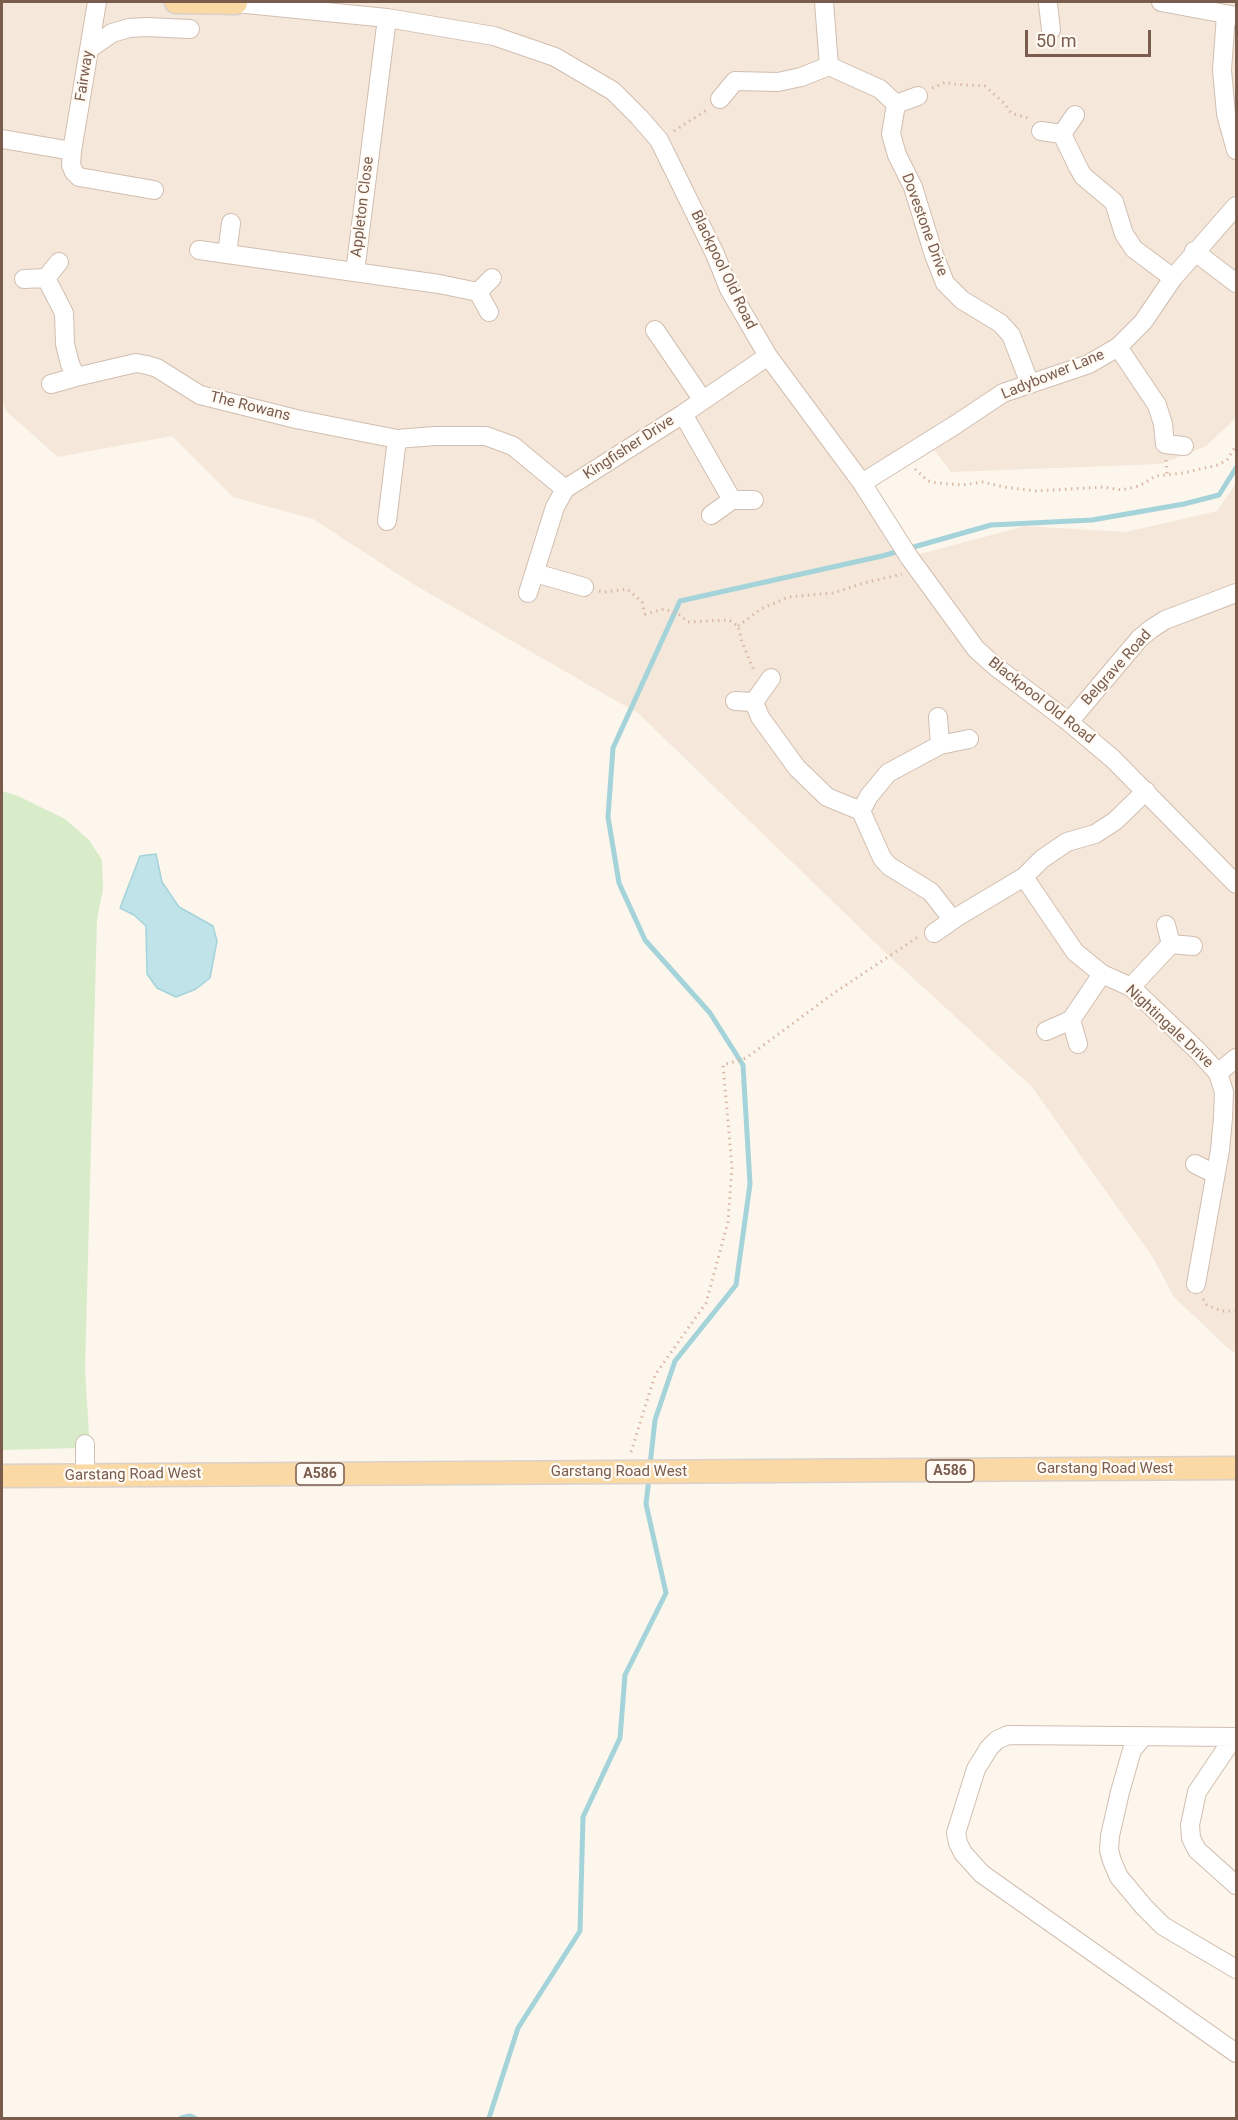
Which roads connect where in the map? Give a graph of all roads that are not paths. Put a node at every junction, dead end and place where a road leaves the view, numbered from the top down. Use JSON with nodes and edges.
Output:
{"nodes":[{"id":1,"x":97,"y":2,"type":"edge"},
{"id":2,"x":176,"y":2,"type":"edge"},
{"id":3,"x":236,"y":2,"type":"edge"},
{"id":4,"x":824,"y":2,"type":"edge"},
{"id":5,"x":1049,"y":2,"type":"edge"},
{"id":6,"x":1161,"y":2,"type":"edge"},
{"id":7,"x":1231,"y":15,"type":"edge"},
{"id":8,"x":387,"y":18,"type":"junction"},
{"id":9,"x":190,"y":29,"type":"dead end"},
{"id":10,"x":1051,"y":30,"type":"dead end"},
{"id":11,"x":89,"y":49,"type":"junction"},
{"id":12,"x":830,"y":66,"type":"junction"},
{"id":13,"x":918,"y":96,"type":"road end"},
{"id":14,"x":720,"y":99,"type":"road end"},
{"id":15,"x":896,"y":104,"type":"junction"},
{"id":16,"x":1076,"y":114,"type":"dead end"},
{"id":17,"x":1041,"y":131,"type":"road end"},
{"id":18,"x":1062,"y":134,"type":"junction"},
{"id":19,"x":2,"y":139,"type":"edge"},
{"id":20,"x":1236,"y":150,"type":"edge"},
{"id":21,"x":72,"y":151,"type":"junction"},
{"id":22,"x":154,"y":190,"type":"dead end"},
{"id":23,"x":1236,"y":206,"type":"edge"},
{"id":24,"x":231,"y":223,"type":"dead end"},
{"id":25,"x":200,"y":250,"type":"dead end"},
{"id":26,"x":1194,"y":251,"type":"junction"},
{"id":27,"x":227,"y":254,"type":"junction"},
{"id":28,"x":59,"y":262,"type":"dead end"},
{"id":29,"x":355,"y":272,"type":"junction"},
{"id":30,"x":46,"y":278,"type":"junction"},
{"id":31,"x":492,"y":278,"type":"dead end"},
{"id":32,"x":1173,"y":278,"type":"junction"},
{"id":33,"x":24,"y":279,"type":"dead end"},
{"id":34,"x":1236,"y":283,"type":"edge"},
{"id":35,"x":478,"y":292,"type":"junction"},
{"id":36,"x":489,"y":312,"type":"dead end"},
{"id":37,"x":655,"y":330,"type":"dead end"},
{"id":38,"x":1118,"y":347,"type":"junction"},
{"id":39,"x":768,"y":356,"type":"junction"},
{"id":40,"x":76,"y":377,"type":"junction"},
{"id":41,"x":51,"y":384,"type":"dead end"},
{"id":42,"x":1030,"y":384,"type":"junction"},
{"id":43,"x":702,"y":399,"type":"junction"},
{"id":44,"x":682,"y":414,"type":"junction"},
{"id":45,"x":397,"y":439,"type":"junction"},
{"id":46,"x":1184,"y":447,"type":"dead end"},
{"id":47,"x":862,"y":483,"type":"junction"},
{"id":48,"x":565,"y":489,"type":"junction"},
{"id":49,"x":732,"y":500,"type":"junction"},
{"id":50,"x":754,"y":500,"type":"dead end"},
{"id":51,"x":711,"y":515,"type":"dead end"},
{"id":52,"x":387,"y":521,"type":"dead end"},
{"id":53,"x":535,"y":573,"type":"junction"},
{"id":54,"x":584,"y":587,"type":"road end"},
{"id":55,"x":528,"y":593,"type":"dead end"},
{"id":56,"x":1236,"y":593,"type":"edge"},
{"id":57,"x":768,"y":683,"type":"road end"},
{"id":58,"x":735,"y":701,"type":"dead end"},
{"id":59,"x":754,"y":702,"type":"junction"},
{"id":60,"x":938,"y":717,"type":"dead end"},
{"id":61,"x":1069,"y":722,"type":"junction"},
{"id":62,"x":969,"y":738,"type":"dead end"},
{"id":63,"x":940,"y":745,"type":"junction"},
{"id":64,"x":1146,"y":791,"type":"junction"},
{"id":65,"x":861,"y":811,"type":"junction"},
{"id":66,"x":1024,"y":877,"type":"junction"},
{"id":67,"x":1236,"y":884,"type":"edge"},
{"id":68,"x":952,"y":920,"type":"junction"},
{"id":69,"x":1166,"y":925,"type":"dead end"},
{"id":70,"x":934,"y":933,"type":"road end"},
{"id":71,"x":1171,"y":944,"type":"junction"},
{"id":72,"x":1193,"y":946,"type":"dead end"},
{"id":73,"x":1102,"y":974,"type":"junction"},
{"id":74,"x":1131,"y":987,"type":"junction"},
{"id":75,"x":1071,"y":1020,"type":"junction"},
{"id":76,"x":1046,"y":1031,"type":"dead end"},
{"id":77,"x":1078,"y":1044,"type":"dead end"},
{"id":78,"x":1236,"y":1058,"type":"edge"},
{"id":79,"x":1218,"y":1073,"type":"junction"},
{"id":80,"x":1195,"y":1164,"type":"dead end"},
{"id":81,"x":1215,"y":1174,"type":"junction"},
{"id":82,"x":1196,"y":1284,"type":"road end"},
{"id":83,"x":85,"y":1444,"type":"dead end"},
{"id":84,"x":1236,"y":1468,"type":"edge"},
{"id":85,"x":85,"y":1475,"type":"junction"},
{"id":86,"x":2,"y":1476,"type":"edge"},
{"id":87,"x":1144,"y":1736,"type":"junction"},
{"id":88,"x":1235,"y":1737,"type":"edge"},
{"id":89,"x":1236,"y":1885,"type":"edge"},
{"id":90,"x":1236,"y":1969,"type":"edge"},
{"id":91,"x":1236,"y":2053,"type":"edge"}],
"edges":[{"from":1,"to":11,"type":"street","name":"Fairway"},
{"from":2,"to":3,"type":"main road","name":"Blackpool Old Road"},
{"from":3,"to":8,"type":"street","name":"Blackpool Old Road"},
{"from":4,"to":12,"type":"street"},
{"from":5,"to":10,"type":"street"},
{"from":6,"to":7,"type":"street"},
{"from":7,"to":20,"type":"street"},
{"from":8,"to":29,"type":"street","name":"Appleton Close"},
{"from":8,"to":39,"type":"street","name":"Blackpool Old Road"},
{"from":9,"to":11,"type":"street"},
{"from":11,"to":21,"type":"street","name":"Fairway"},
{"from":12,"to":14,"type":"street"},
{"from":12,"to":15,"type":"street"},
{"from":13,"to":15,"type":"street"},
{"from":15,"to":42,"type":"street","name":"Dovestone Drive"},
{"from":16,"to":18,"type":"street"},
{"from":17,"to":18,"type":"street"},
{"from":18,"to":32,"type":"street"},
{"from":19,"to":21,"type":"street"},
{"from":21,"to":22,"type":"street","name":"Fairway"},
{"from":23,"to":26,"type":"street","name":"Ladybower Lane"},
{"from":24,"to":27,"type":"street"},
{"from":25,"to":27,"type":"street"},
{"from":26,"to":32,"type":"street","name":"Ladybower Lane"},
{"from":26,"to":34,"type":"street"},
{"from":27,"to":29,"type":"street"},
{"from":28,"to":30,"type":"street"},
{"from":29,"to":35,"type":"street","name":"Appleton Close"},
{"from":30,"to":33,"type":"street"},
{"from":30,"to":40,"type":"street"},
{"from":31,"to":35,"type":"street"},
{"from":32,"to":38,"type":"street","name":"Ladybower Lane"},
{"from":35,"to":36,"type":"street"},
{"from":37,"to":43,"type":"street"},
{"from":38,"to":42,"type":"street","name":"Ladybower Lane"},
{"from":38,"to":46,"type":"street"},
{"from":39,"to":43,"type":"street","name":"Kingfisher Drive"},
{"from":39,"to":47,"type":"street","name":"Blackpool Old Road"},
{"from":40,"to":41,"type":"street","name":"The Rowans"},
{"from":40,"to":45,"type":"street","name":"The Rowans"},
{"from":42,"to":47,"type":"street","name":"Ladybower Lane"},
{"from":43,"to":44,"type":"street","name":"Kingfisher Drive"},
{"from":44,"to":48,"type":"street","name":"Kingfisher Drive"},
{"from":44,"to":49,"type":"street"},
{"from":45,"to":48,"type":"street","name":"The Rowans"},
{"from":45,"to":52,"type":"street"},
{"from":47,"to":61,"type":"street","name":"Blackpool Old Road"},
{"from":48,"to":53,"type":"street"},
{"from":49,"to":50,"type":"street"},
{"from":49,"to":51,"type":"street"},
{"from":53,"to":54,"type":"street"},
{"from":53,"to":55,"type":"street"},
{"from":56,"to":61,"type":"street","name":"Belgrave Road"},
{"from":57,"to":59,"type":"street"},
{"from":58,"to":59,"type":"street"},
{"from":59,"to":65,"type":"street"},
{"from":60,"to":63,"type":"street"},
{"from":61,"to":64,"type":"street","name":"Blackpool Old Road"},
{"from":62,"to":63,"type":"street"},
{"from":63,"to":65,"type":"street"},
{"from":64,"to":66,"type":"street"},
{"from":64,"to":67,"type":"street","name":"Blackpool Old Road"},
{"from":65,"to":68,"type":"street"},
{"from":66,"to":68,"type":"street"},
{"from":66,"to":73,"type":"street","name":"Nightingale Drive"},
{"from":68,"to":70,"type":"street"},
{"from":69,"to":71,"type":"street"},
{"from":71,"to":72,"type":"street"},
{"from":71,"to":74,"type":"street"},
{"from":73,"to":74,"type":"street","name":"Nightingale Drive"},
{"from":73,"to":75,"type":"street"},
{"from":74,"to":79,"type":"street","name":"Nightingale Drive"},
{"from":75,"to":76,"type":"street"},
{"from":75,"to":77,"type":"street"},
{"from":78,"to":79,"type":"street","name":"Nightingale Drive"},
{"from":79,"to":81,"type":"street","name":"Nightingale Drive"},
{"from":80,"to":81,"type":"street"},
{"from":81,"to":82,"type":"street","name":"Nightingale Drive"},
{"from":83,"to":85,"type":"street"},
{"from":84,"to":85,"type":"main road","name":"Garstang Road West","number":"A586"},
{"from":85,"to":86,"type":"main road","name":"Garstang Road West","number":"A586"},
{"from":87,"to":88,"type":"street"},
{"from":87,"to":90,"type":"street"},
{"from":87,"to":91,"type":"street"},
{"from":88,"to":89,"type":"street"}]}
